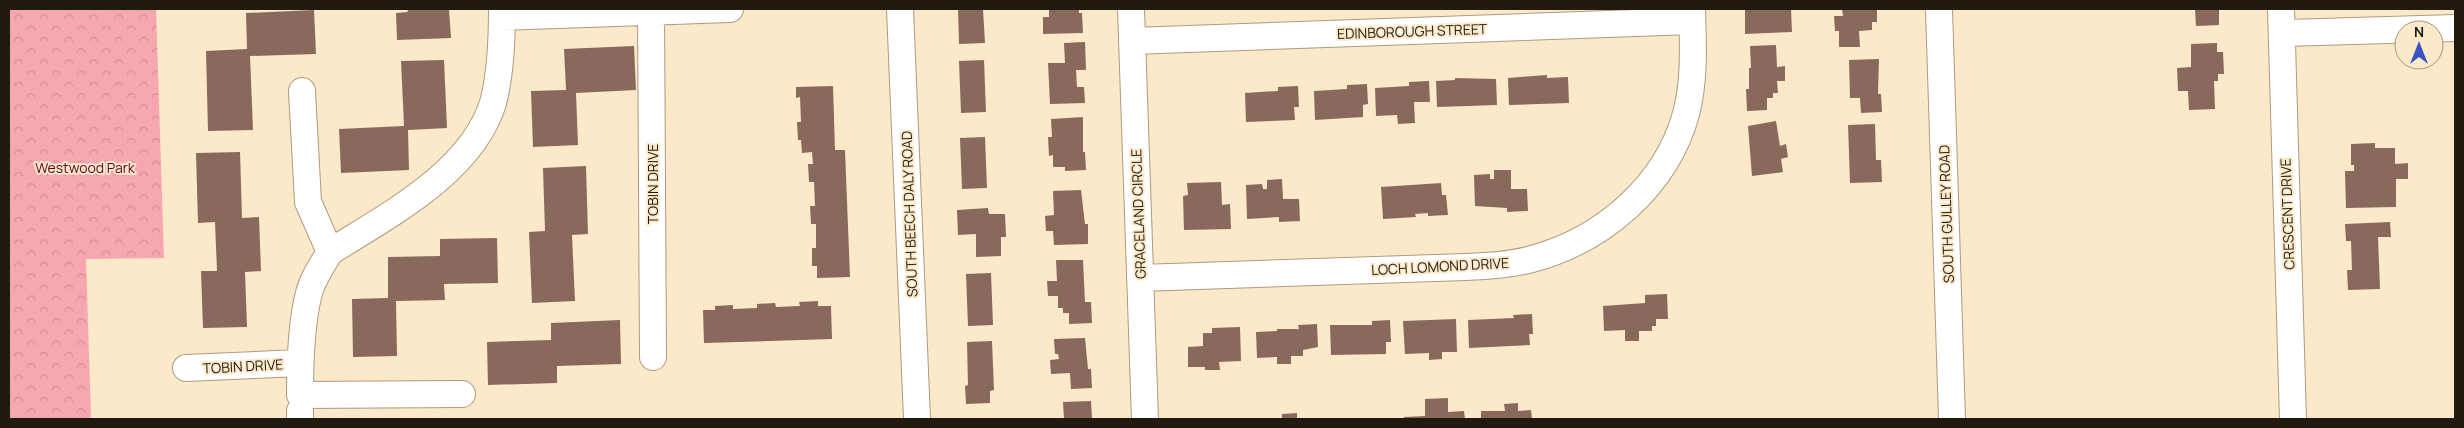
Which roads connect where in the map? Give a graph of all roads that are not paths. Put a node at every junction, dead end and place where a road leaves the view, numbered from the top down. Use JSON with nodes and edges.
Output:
{"nodes":[{"id":1,"x":730,"y":9,"type":"edge"},
{"id":2,"x":900,"y":9,"type":"edge"},
{"id":3,"x":1131,"y":9,"type":"edge"},
{"id":4,"x":1939,"y":9,"type":"edge"},
{"id":5,"x":651,"y":10,"type":"edge"},
{"id":6,"x":502,"y":13,"type":"edge"},
{"id":7,"x":1692,"y":15,"type":"edge"},
{"id":8,"x":2282,"y":21,"type":"edge"},
{"id":9,"x":2455,"y":28,"type":"edge"},
{"id":10,"x":1132,"y":41,"type":"junction"},
{"id":11,"x":302,"y":91,"type":"dead end"},
{"id":12,"x":330,"y":252,"type":"junction"},
{"id":13,"x":1140,"y":278,"type":"junction"},
{"id":14,"x":653,"y":357,"type":"dead end"},
{"id":15,"x":300,"y":363,"type":"junction"},
{"id":16,"x":186,"y":368,"type":"dead end"},
{"id":17,"x":462,"y":394,"type":"dead end"},
{"id":18,"x":917,"y":419,"type":"edge"},
{"id":19,"x":1145,"y":419,"type":"edge"},
{"id":20,"x":1952,"y":419,"type":"edge"},
{"id":21,"x":2292,"y":419,"type":"edge"}],
"edges":[{"from":1,"to":5,"type":"street","name":"TOBIN DRIVE"},
{"from":2,"to":18,"type":"street","name":"SOUTH BEECH DALY ROAD"},
{"from":3,"to":10,"type":"street","name":"GRACELAND CIRCLE"},
{"from":4,"to":20,"type":"street","name":"SOUTH GULLEY ROAD"},
{"from":5,"to":6,"type":"street","name":"TOBIN DRIVE"},
{"from":5,"to":14,"type":"street","name":"TOBIN DRIVE"},
{"from":6,"to":12,"type":"street","name":"TOBIN DRIVE"},
{"from":7,"to":10,"type":"street","name":"EDINBOROUGH STREET"},
{"from":7,"to":13,"type":"street","name":"LOCH LOMOND DRIVE"},
{"from":8,"to":9,"type":"street"},
{"from":8,"to":21,"type":"street","name":"CRESCENT DRIVE"},
{"from":10,"to":13,"type":"street","name":"GRACELAND CIRCLE"},
{"from":11,"to":12,"type":"street"},
{"from":12,"to":15,"type":"street","name":"TOBIN DRIVE"},
{"from":13,"to":19,"type":"street","name":"GRACELAND CIRCLE"},
{"from":15,"to":16,"type":"street","name":"TOBIN DRIVE"},
{"from":15,"to":17,"type":"street","name":"TOBIN DRIVE"}]}
